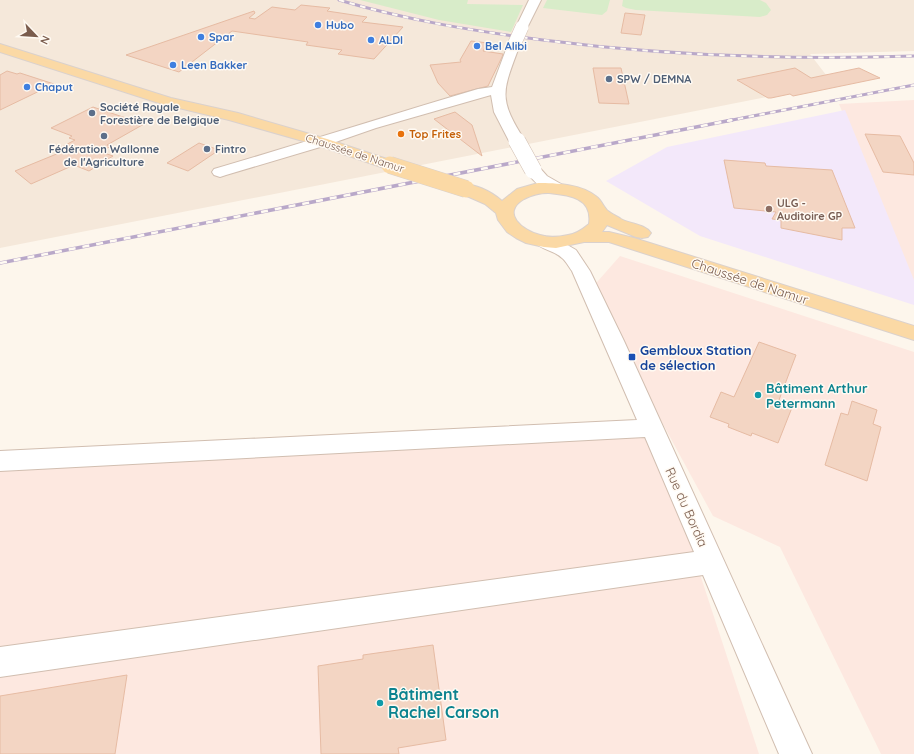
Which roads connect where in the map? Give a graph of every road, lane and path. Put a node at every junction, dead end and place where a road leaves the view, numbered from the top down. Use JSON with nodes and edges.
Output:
{"nodes":[{"id":1,"x":535,"y":0,"type":"edge"},
{"id":2,"x":0,"y":39,"type":"edge"},
{"id":3,"x":0,"y":48,"type":"edge"},
{"id":4,"x":498,"y":90,"type":"junction"},
{"id":5,"x":232,"y":116,"type":"junction"},
{"id":6,"x":322,"y":142,"type":"junction"},
{"id":7,"x":533,"y":170,"type":"junction"},
{"id":8,"x":220,"y":172,"type":"dead end"},
{"id":9,"x":555,"y":188,"type":"junction"},
{"id":10,"x":471,"y":191,"type":"junction"},
{"id":11,"x":522,"y":194,"type":"junction"},
{"id":12,"x":505,"y":212,"type":"junction"},
{"id":13,"x":600,"y":214,"type":"junction"},
{"id":14,"x":582,"y":238,"type":"junction"},
{"id":15,"x":543,"y":241,"type":"junction"},
{"id":16,"x":576,"y":262,"type":"junction"},
{"id":17,"x":914,"y":322,"type":"edge"},
{"id":18,"x":914,"y":333,"type":"edge"},
{"id":19,"x":652,"y":428,"type":"junction"},
{"id":20,"x":0,"y":461,"type":"edge"},
{"id":21,"x":712,"y":562,"type":"junction"},
{"id":22,"x":0,"y":662,"type":"edge"},
{"id":23,"x":796,"y":754,"type":"edge"}],
"edges":[{"from":1,"to":4,"type":"street","bridge":true},
{"from":2,"to":5,"type":"main road","name":"Chaussée de Namur"},
{"from":3,"to":5,"type":"main road","name":"Chaussée de Namur"},
{"from":4,"to":6,"type":"street"},
{"from":4,"to":7,"type":"street","bridge":true},
{"from":5,"to":6,"type":"main road","name":"Chaussée de Namur"},
{"from":6,"to":8,"type":"street"},
{"from":6,"to":10,"type":"main road","name":"Chaussée de Namur","bridge":true},
{"from":7,"to":9,"type":"street"},
{"from":7,"to":11,"type":"street"},
{"from":9,"to":11,"type":"main road"},
{"from":9,"to":13,"type":"main road"},
{"from":10,"to":11,"type":"main road","name":"Chaussée de Namur"},
{"from":10,"to":12,"type":"main road","name":"Chaussée de Namur"},
{"from":11,"to":12,"type":"main road"},
{"from":12,"to":15,"type":"main road"},
{"from":13,"to":14,"type":"main road"},
{"from":13,"to":17,"type":"main road","name":"Chaussée de Namur"},
{"from":14,"to":15,"type":"main road"},
{"from":14,"to":16,"type":"street","name":"Rue du Bordia"},
{"from":14,"to":18,"type":"main road","name":"Chaussée de Namur"},
{"from":15,"to":16,"type":"street","name":"Rue du Bordia"},
{"from":16,"to":19,"type":"street","name":"Rue du Bordia"},
{"from":19,"to":20,"type":"street"},
{"from":19,"to":21,"type":"street","name":"Rue du Bordia"},
{"from":21,"to":22,"type":"street"},
{"from":21,"to":23,"type":"street","name":"Rue du Bordia"}]}
